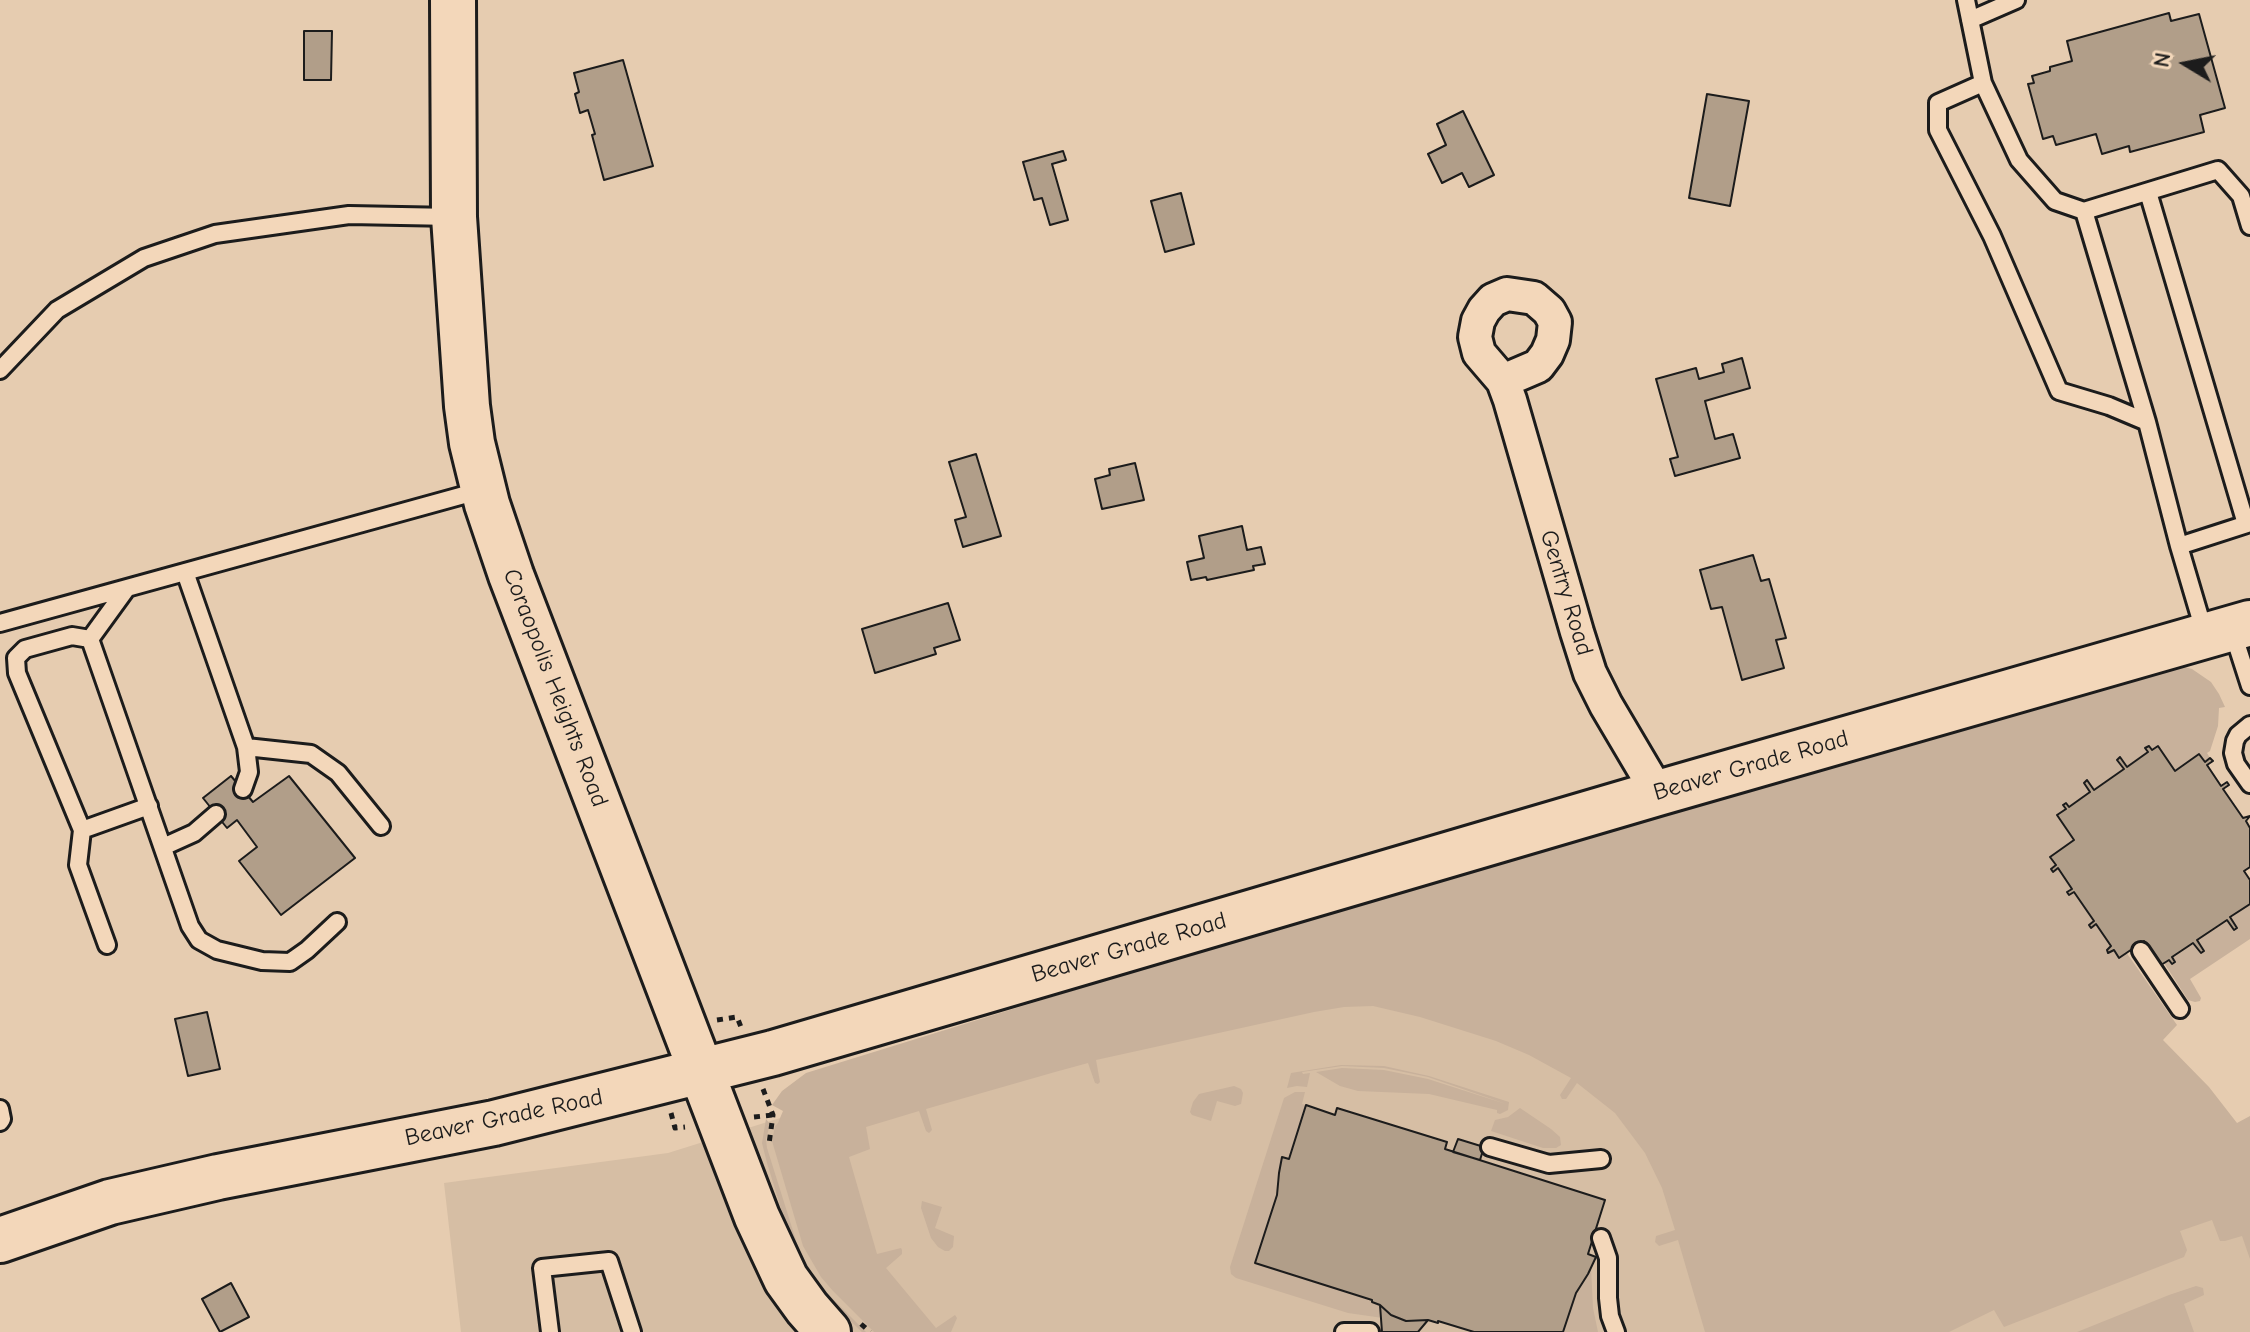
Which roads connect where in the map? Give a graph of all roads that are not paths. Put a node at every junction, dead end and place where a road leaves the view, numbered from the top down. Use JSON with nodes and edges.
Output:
{"nodes":[{"id":1,"x":453,"y":0,"type":"edge"},
{"id":2,"x":1966,"y":0,"type":"edge"},
{"id":3,"x":2016,"y":0,"type":"edge"},
{"id":4,"x":1970,"y":20,"type":"junction"},
{"id":5,"x":1983,"y":83,"type":"junction"},
{"id":6,"x":2148,"y":192,"type":"junction"},
{"id":7,"x":2084,"y":211,"type":"junction"},
{"id":8,"x":454,"y":217,"type":"junction"},
{"id":9,"x":2250,"y":226,"type":"edge"},
{"id":10,"x":0,"y":370,"type":"edge"},
{"id":11,"x":1503,"y":381,"type":"dead end"},
{"id":12,"x":2147,"y":422,"type":"junction"},
{"id":13,"x":483,"y":490,"type":"junction"},
{"id":14,"x":2248,"y":524,"type":"edge"},
{"id":15,"x":2179,"y":546,"type":"junction"},
{"id":16,"x":185,"y":572,"type":"junction"},
{"id":17,"x":127,"y":588,"type":"junction"},
{"id":18,"x":0,"y":623,"type":"edge"},
{"id":19,"x":2229,"y":629,"type":"edge"},
{"id":20,"x":90,"y":639,"type":"junction"},
{"id":21,"x":2250,"y":686,"type":"edge"},
{"id":22,"x":2250,"y":725,"type":"edge"},
{"id":23,"x":246,"y":747,"type":"junction"},
{"id":24,"x":2250,"y":784,"type":"edge"},
{"id":25,"x":243,"y":789,"type":"dead end"},
{"id":26,"x":1658,"y":793,"type":"junction"},
{"id":27,"x":149,"y":806,"type":"junction"},
{"id":28,"x":216,"y":814,"type":"dead end"},
{"id":29,"x":381,"y":826,"type":"dead end"},
{"id":30,"x":82,"y":830,"type":"junction"},
{"id":31,"x":163,"y":847,"type":"junction"},
{"id":32,"x":337,"y":922,"type":"dead end"},
{"id":33,"x":107,"y":945,"type":"dead end"},
{"id":34,"x":2141,"y":951,"type":"dead end"},
{"id":35,"x":2180,"y":1009,"type":"dead end"},
{"id":36,"x":703,"y":1072,"type":"junction"},
{"id":37,"x":0,"y":1109,"type":"edge"},
{"id":38,"x":0,"y":1122,"type":"edge"},
{"id":39,"x":1490,"y":1147,"type":"dead end"},
{"id":40,"x":1601,"y":1159,"type":"dead end"},
{"id":41,"x":1601,"y":1238,"type":"dead end"},
{"id":42,"x":0,"y":1240,"type":"edge"},
{"id":43,"x":550,"y":1332,"type":"edge"},
{"id":44,"x":632,"y":1332,"type":"edge"},
{"id":45,"x":828,"y":1332,"type":"edge"},
{"id":46,"x":1344,"y":1332,"type":"edge"},
{"id":47,"x":1370,"y":1332,"type":"edge"},
{"id":48,"x":1616,"y":1332,"type":"edge"}],
"edges":[{"from":1,"to":8,"type":"main road","name":"Coraopolis Heights Road"},
{"from":2,"to":4,"type":"lane"},
{"from":3,"to":4,"type":"lane"},
{"from":4,"to":5,"type":"lane"},
{"from":5,"to":7,"type":"lane"},
{"from":5,"to":12,"type":"lane"},
{"from":6,"to":7,"type":"lane"},
{"from":6,"to":9,"type":"lane"},
{"from":6,"to":14,"type":"lane"},
{"from":7,"to":12,"type":"lane"},
{"from":8,"to":10,"type":"lane"},
{"from":8,"to":13,"type":"main road","name":"Coraopolis Heights Road"},
{"from":11,"to":26,"type":"street","name":"Gentry Road"},
{"from":12,"to":15,"type":"lane"},
{"from":13,"to":16,"type":"lane"},
{"from":13,"to":36,"type":"main road","name":"Coraopolis Heights Road"},
{"from":14,"to":15,"type":"lane"},
{"from":15,"to":19,"type":"lane"},
{"from":16,"to":17,"type":"lane"},
{"from":16,"to":23,"type":"lane"},
{"from":17,"to":18,"type":"lane"},
{"from":17,"to":20,"type":"lane"},
{"from":19,"to":21,"type":"lane"},
{"from":19,"to":26,"type":"main road","name":"Beaver Grade Road"},
{"from":20,"to":27,"type":"lane"},
{"from":20,"to":30,"type":"lane"},
{"from":22,"to":24,"type":"lane"},
{"from":23,"to":25,"type":"lane"},
{"from":23,"to":29,"type":"lane"},
{"from":26,"to":36,"type":"main road","name":"Beaver Grade Road"},
{"from":27,"to":30,"type":"lane"},
{"from":27,"to":31,"type":"lane"},
{"from":28,"to":31,"type":"lane"},
{"from":30,"to":33,"type":"lane"},
{"from":31,"to":32,"type":"lane"},
{"from":34,"to":35,"type":"lane"},
{"from":36,"to":42,"type":"main road","name":"Beaver Grade Road"},
{"from":36,"to":45,"type":"main road","name":"Coraopolis Heights Road"},
{"from":37,"to":38,"type":"lane"},
{"from":39,"to":40,"type":"lane"},
{"from":41,"to":48,"type":"lane"},
{"from":43,"to":44,"type":"lane"},
{"from":46,"to":47,"type":"lane"}]}
